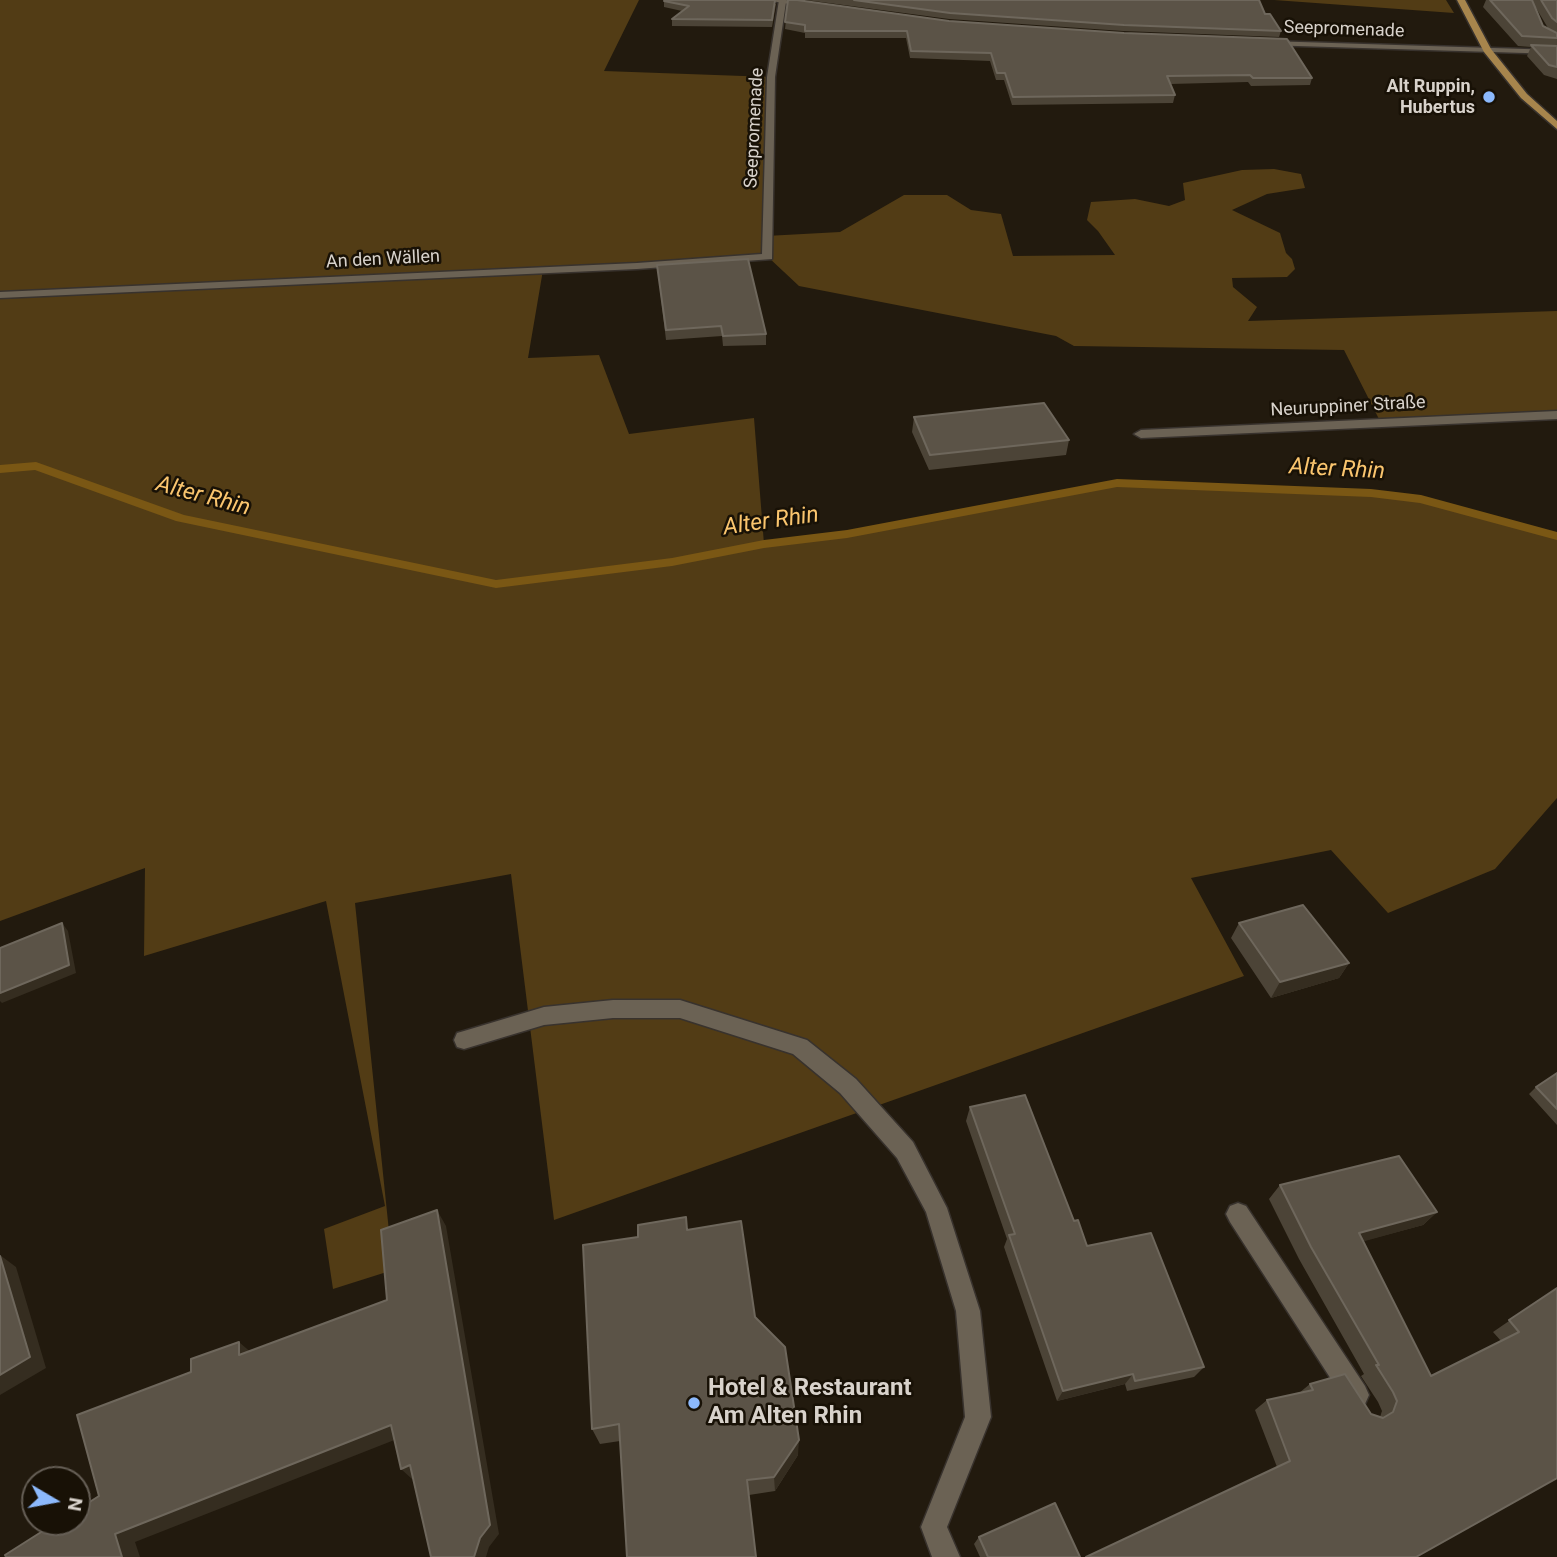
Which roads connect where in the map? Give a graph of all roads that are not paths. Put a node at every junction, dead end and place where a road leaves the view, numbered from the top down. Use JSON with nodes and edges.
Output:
{"nodes":[{"id":1,"x":770,"y":0,"type":"edge"},
{"id":2,"x":1461,"y":0,"type":"edge"},
{"id":3,"x":782,"y":2,"type":"junction"},
{"id":4,"x":821,"y":7,"type":"edge"},
{"id":5,"x":1261,"y":42,"type":"edge"},
{"id":6,"x":1488,"y":50,"type":"junction"},
{"id":7,"x":1557,"y":52,"type":"edge"},
{"id":8,"x":1557,"y":127,"type":"edge"},
{"id":9,"x":768,"y":257,"type":"joint"},
{"id":10,"x":0,"y":295,"type":"edge"},
{"id":11,"x":1557,"y":415,"type":"edge"},
{"id":12,"x":1141,"y":434,"type":"dead end"},
{"id":13,"x":464,"y":1040,"type":"dead end"},
{"id":14,"x":1238,"y":1213,"type":"dead end"},
{"id":15,"x":1367,"y":1412,"type":"edge"},
{"id":16,"x":946,"y":1557,"type":"edge"}],
"edges":[{"from":1,"to":3,"type":"street"},
{"from":2,"to":6,"type":"main road"},
{"from":3,"to":4,"type":"street"},
{"from":3,"to":9,"type":"street","name":"Seepromenade"},
{"from":5,"to":6,"type":"street","name":"Seepromenade"},
{"from":6,"to":7,"type":"street","name":"Seepromenade"},
{"from":6,"to":8,"type":"main road"},
{"from":9,"to":10,"type":"street","name":"An den Wällen"},
{"from":11,"to":12,"type":"street","name":"Neuruppiner Straße"},
{"from":13,"to":16,"type":"street"},
{"from":14,"to":15,"type":"street"}]}
